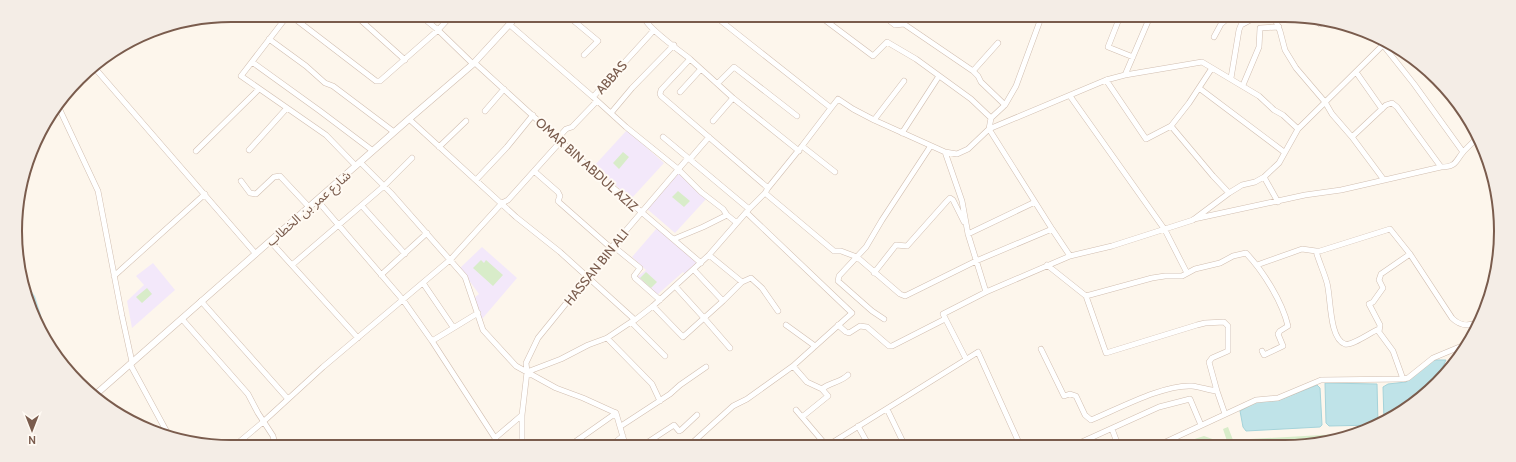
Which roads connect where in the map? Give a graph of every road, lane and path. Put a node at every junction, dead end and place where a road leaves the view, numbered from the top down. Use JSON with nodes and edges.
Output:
{"nodes":[{"id":1,"x":284,"y":22,"type":"edge"},
{"id":2,"x":299,"y":22,"type":"edge"},
{"id":3,"x":362,"y":22,"type":"edge"},
{"id":4,"x":428,"y":22,"type":"edge"},
{"id":5,"x":445,"y":22,"type":"edge"},
{"id":6,"x":512,"y":22,"type":"edge"},
{"id":7,"x":575,"y":22,"type":"edge"},
{"id":8,"x":646,"y":22,"type":"edge"},
{"id":9,"x":722,"y":22,"type":"edge"},
{"id":10,"x":827,"y":22,"type":"edge"},
{"id":11,"x":891,"y":22,"type":"edge"},
{"id":12,"x":1040,"y":22,"type":"edge"},
{"id":13,"x":1118,"y":22,"type":"edge"},
{"id":14,"x":1147,"y":22,"type":"edge"},
{"id":15,"x":1223,"y":22,"type":"edge"},
{"id":16,"x":1246,"y":22,"type":"edge"},
{"id":17,"x":1276,"y":22,"type":"edge"},
{"id":18,"x":510,"y":25,"type":"junction"},
{"id":19,"x":1278,"y":27,"type":"junction"},
{"id":20,"x":438,"y":30,"type":"junction"},
{"id":21,"x":654,"y":30,"type":"junction"},
{"id":22,"x":1214,"y":37,"type":"dead end"},
{"id":23,"x":268,"y":39,"type":"junction"},
{"id":24,"x":998,"y":43,"type":"dead end"},
{"id":25,"x":674,"y":45,"type":"junction"},
{"id":26,"x":1382,"y":46,"type":"edge"},
{"id":27,"x":1388,"y":49,"type":"edge"},
{"id":28,"x":584,"y":55,"type":"dead end"},
{"id":29,"x":1133,"y":57,"type":"junction"},
{"id":30,"x":690,"y":59,"type":"junction"},
{"id":31,"x":405,"y":60,"type":"junction"},
{"id":32,"x":252,"y":62,"type":"junction"},
{"id":33,"x":474,"y":64,"type":"junction"},
{"id":34,"x":701,"y":68,"type":"junction"},
{"id":35,"x":1212,"y":68,"type":"junction"},
{"id":36,"x":98,"y":70,"type":"edge"},
{"id":37,"x":972,"y":71,"type":"junction"},
{"id":38,"x":1356,"y":72,"type":"junction"},
{"id":39,"x":1125,"y":75,"type":"junction"},
{"id":40,"x":938,"y":76,"type":"junction"},
{"id":41,"x":1231,"y":78,"type":"junction"},
{"id":42,"x":1106,"y":80,"type":"junction"},
{"id":43,"x":904,"y":81,"type":"dead end"},
{"id":44,"x":718,"y":83,"type":"junction"},
{"id":45,"x":1242,"y":85,"type":"junction"},
{"id":46,"x":1199,"y":88,"type":"junction"},
{"id":47,"x":258,"y":89,"type":"junction"},
{"id":48,"x":504,"y":89,"type":"junction"},
{"id":49,"x":680,"y":92,"type":"dead end"},
{"id":50,"x":1070,"y":96,"type":"junction"},
{"id":51,"x":733,"y":98,"type":"junction"},
{"id":52,"x":595,"y":99,"type":"junction"},
{"id":53,"x":1325,"y":102,"type":"junction"},
{"id":54,"x":1005,"y":105,"type":"junction"},
{"id":55,"x":831,"y":108,"type":"junction"},
{"id":56,"x":286,"y":109,"type":"junction"},
{"id":57,"x":1382,"y":109,"type":"junction"},
{"id":58,"x":60,"y":111,"type":"edge"},
{"id":59,"x":485,"y":111,"type":"dead end"},
{"id":60,"x":611,"y":113,"type":"junction"},
{"id":61,"x":533,"y":115,"type":"junction"},
{"id":62,"x":796,"y":116,"type":"dead end"},
{"id":63,"x":991,"y":118,"type":"junction"},
{"id":64,"x":409,"y":119,"type":"junction"},
{"id":65,"x":874,"y":120,"type":"junction"},
{"id":66,"x":713,"y":121,"type":"dead end"},
{"id":67,"x":466,"y":122,"type":"dead end"},
{"id":68,"x":1171,"y":126,"type":"junction"},
{"id":69,"x":989,"y":129,"type":"junction"},
{"id":70,"x":1298,"y":129,"type":"junction"},
{"id":71,"x":394,"y":132,"type":"junction"},
{"id":72,"x":902,"y":133,"type":"junction"},
{"id":73,"x":1352,"y":136,"type":"junction"},
{"id":74,"x":663,"y":137,"type":"dead end"},
{"id":75,"x":709,"y":137,"type":"junction"},
{"id":76,"x":559,"y":140,"type":"junction"},
{"id":77,"x":1473,"y":142,"type":"edge"},
{"id":78,"x":439,"y":147,"type":"junction"},
{"id":79,"x":930,"y":147,"type":"junction"},
{"id":80,"x":800,"y":149,"type":"junction"},
{"id":81,"x":249,"y":150,"type":"dead end"},
{"id":82,"x":196,"y":151,"type":"dead end"},
{"id":83,"x":373,"y":151,"type":"junction"},
{"id":84,"x":945,"y":152,"type":"junction"},
{"id":85,"x":1284,"y":152,"type":"junction"},
{"id":86,"x":1463,"y":152,"type":"junction"},
{"id":87,"x":412,"y":158,"type":"dead end"},
{"id":88,"x":689,"y":158,"type":"junction"},
{"id":89,"x":358,"y":164,"type":"junction"},
{"id":90,"x":1442,"y":167,"type":"junction"},
{"id":91,"x":678,"y":169,"type":"junction"},
{"id":92,"x":534,"y":171,"type":"junction"},
{"id":93,"x":835,"y":172,"type":"dead end"},
{"id":94,"x":1264,"y":177,"type":"junction"},
{"id":95,"x":476,"y":180,"type":"junction"},
{"id":96,"x":1384,"y":180,"type":"junction"},
{"id":97,"x":241,"y":181,"type":"dead end"},
{"id":98,"x":384,"y":186,"type":"junction"},
{"id":99,"x":768,"y":188,"type":"junction"},
{"id":100,"x":765,"y":193,"type":"junction"},
{"id":101,"x":1229,"y":193,"type":"junction"},
{"id":102,"x":205,"y":194,"type":"junction"},
{"id":103,"x":317,"y":200,"type":"junction"},
{"id":104,"x":1035,"y":202,"type":"junction"},
{"id":105,"x":1278,"y":202,"type":"junction"},
{"id":106,"x":502,"y":203,"type":"junction"},
{"id":107,"x":362,"y":206,"type":"junction"},
{"id":108,"x":309,"y":207,"type":"junction"},
{"id":109,"x":748,"y":211,"type":"junction"},
{"id":110,"x":642,"y":212,"type":"junction"},
{"id":111,"x":727,"y":215,"type":"junction"},
{"id":112,"x":1193,"y":220,"type":"junction"},
{"id":113,"x":737,"y":224,"type":"junction"},
{"id":114,"x":966,"y":224,"type":"junction"},
{"id":115,"x":339,"y":225,"type":"junction"},
{"id":116,"x":1052,"y":229,"type":"junction"},
{"id":117,"x":1165,"y":230,"type":"junction"},
{"id":118,"x":427,"y":233,"type":"junction"},
{"id":119,"x":968,"y":234,"type":"junction"},
{"id":120,"x":674,"y":239,"type":"junction"},
{"id":121,"x":270,"y":241,"type":"junction"},
{"id":122,"x":612,"y":247,"type":"junction"},
{"id":123,"x":1316,"y":251,"type":"junction"},
{"id":124,"x":256,"y":254,"type":"junction"},
{"id":125,"x":405,"y":254,"type":"junction"},
{"id":126,"x":1410,"y":254,"type":"junction"},
{"id":127,"x":709,"y":255,"type":"junction"},
{"id":128,"x":1070,"y":256,"type":"junction"},
{"id":129,"x":857,"y":257,"type":"junction"},
{"id":130,"x":451,"y":259,"type":"junction"},
{"id":131,"x":976,"y":261,"type":"junction"},
{"id":132,"x":701,"y":263,"type":"junction"},
{"id":133,"x":292,"y":265,"type":"junction"},
{"id":134,"x":1047,"y":265,"type":"junction"},
{"id":135,"x":1257,"y":265,"type":"junction"},
{"id":136,"x":694,"y":270,"type":"junction"},
{"id":137,"x":874,"y":273,"type":"junction"},
{"id":138,"x":1187,"y":273,"type":"junction"},
{"id":139,"x":381,"y":275,"type":"junction"},
{"id":140,"x":114,"y":276,"type":"junction"},
{"id":141,"x":587,"y":277,"type":"junction"},
{"id":142,"x":742,"y":282,"type":"junction"},
{"id":143,"x":423,"y":283,"type":"junction"},
{"id":144,"x":675,"y":286,"type":"junction"},
{"id":145,"x":986,"y":292,"type":"junction"},
{"id":146,"x":1086,"y":296,"type":"junction"},
{"id":147,"x":403,"y":300,"type":"junction"},
{"id":148,"x":660,"y":300,"type":"junction"},
{"id":149,"x":201,"y":301,"type":"junction"},
{"id":150,"x":723,"y":301,"type":"junction"},
{"id":151,"x":653,"y":306,"type":"junction"},
{"id":152,"x":778,"y":312,"type":"dead end"},
{"id":153,"x":478,"y":313,"type":"junction"},
{"id":154,"x":704,"y":318,"type":"junction"},
{"id":155,"x":182,"y":319,"type":"junction"},
{"id":156,"x":884,"y":319,"type":"dead end"},
{"id":157,"x":945,"y":319,"type":"junction"},
{"id":158,"x":633,"y":321,"type":"junction"},
{"id":159,"x":786,"y":325,"type":"dead end"},
{"id":160,"x":838,"y":325,"type":"junction"},
{"id":161,"x":1471,"y":325,"type":"edge"},
{"id":162,"x":453,"y":327,"type":"junction"},
{"id":163,"x":1379,"y":329,"type":"junction"},
{"id":164,"x":358,"y":338,"type":"junction"},
{"id":165,"x":607,"y":338,"type":"junction"},
{"id":166,"x":432,"y":340,"type":"junction"},
{"id":167,"x":815,"y":346,"type":"junction"},
{"id":168,"x":1459,"y":347,"type":"edge"},
{"id":169,"x":730,"y":348,"type":"dead end"},
{"id":170,"x":1041,"y":349,"type":"dead end"},
{"id":171,"x":1262,"y":351,"type":"dead end"},
{"id":172,"x":665,"y":356,"type":"dead end"},
{"id":173,"x":966,"y":359,"type":"junction"},
{"id":174,"x":131,"y":363,"type":"junction"},
{"id":175,"x":793,"y":366,"type":"junction"},
{"id":176,"x":706,"y":367,"type":"dead end"},
{"id":177,"x":527,"y":372,"type":"junction"},
{"id":178,"x":848,"y":375,"type":"dead end"},
{"id":179,"x":1403,"y":379,"type":"junction"},
{"id":180,"x":822,"y":389,"type":"junction"},
{"id":181,"x":1217,"y":391,"type":"junction"},
{"id":182,"x":99,"y":393,"type":"edge"},
{"id":183,"x":288,"y":399,"type":"junction"},
{"id":184,"x":660,"y":400,"type":"junction"},
{"id":185,"x":887,"y":409,"type":"junction"},
{"id":186,"x":796,"y":410,"type":"dead end"},
{"id":187,"x":616,"y":413,"type":"junction"},
{"id":188,"x":1225,"y":414,"type":"junction"},
{"id":189,"x":522,"y":415,"type":"junction"},
{"id":190,"x":697,"y":415,"type":"dead end"},
{"id":191,"x":802,"y":417,"type":"junction"},
{"id":192,"x":263,"y":422,"type":"junction"},
{"id":193,"x":1201,"y":425,"type":"junction"},
{"id":194,"x":621,"y":426,"type":"junction"},
{"id":195,"x":858,"y":426,"type":"junction"},
{"id":196,"x":1112,"y":429,"type":"junction"},
{"id":197,"x":166,"y":430,"type":"edge"},
{"id":198,"x":623,"y":436,"type":"junction"},
{"id":199,"x":242,"y":440,"type":"edge"},
{"id":200,"x":274,"y":440,"type":"edge"},
{"id":201,"x":521,"y":440,"type":"edge"},
{"id":202,"x":578,"y":440,"type":"edge"},
{"id":203,"x":618,"y":440,"type":"edge"},
{"id":204,"x":624,"y":440,"type":"edge"},
{"id":205,"x":651,"y":440,"type":"edge"},
{"id":206,"x":695,"y":440,"type":"edge"},
{"id":207,"x":822,"y":440,"type":"edge"},
{"id":208,"x":836,"y":440,"type":"edge"},
{"id":209,"x":866,"y":440,"type":"edge"},
{"id":210,"x":902,"y":440,"type":"edge"},
{"id":211,"x":1018,"y":440,"type":"edge"},
{"id":212,"x":1087,"y":440,"type":"edge"},
{"id":213,"x":1116,"y":440,"type":"edge"},
{"id":214,"x":1170,"y":440,"type":"edge"}],
"edges":[{"from":1,"to":23,"type":"street"},
{"from":2,"to":31,"type":"street"},
{"from":3,"to":31,"type":"street"},
{"from":4,"to":20,"type":"street","name":"OMAR BIN ABDUL AZIZ"},
{"from":5,"to":20,"type":"street"},
{"from":6,"to":18,"type":"street","name":"شارع عمر بن الخطاب"},
{"from":7,"to":28,"type":"street"},
{"from":8,"to":21,"type":"street"},
{"from":9,"to":55,"type":"street"},
{"from":10,"to":40,"type":"street"},
{"from":11,"to":37,"type":"street"},
{"from":12,"to":54,"type":"street"},
{"from":13,"to":29,"type":"street"},
{"from":14,"to":29,"type":"street"},
{"from":15,"to":22,"type":"street"},
{"from":16,"to":41,"type":"street"},
{"from":17,"to":19,"type":"street"},
{"from":18,"to":33,"type":"street","name":"شارع عمر بن الخطاب"},
{"from":18,"to":52,"type":"street"},
{"from":19,"to":45,"type":"street"},
{"from":19,"to":53,"type":"street"},
{"from":20,"to":31,"type":"street"},
{"from":20,"to":33,"type":"street","name":"OMAR BIN ABDUL AZIZ"},
{"from":21,"to":25,"type":"street"},
{"from":21,"to":52,"type":"street","name":"ABBAS"},
{"from":23,"to":32,"type":"street"},
{"from":23,"to":71,"type":"street"},
{"from":24,"to":37,"type":"street"},
{"from":25,"to":30,"type":"street"},
{"from":25,"to":60,"type":"street"},
{"from":26,"to":38,"type":"street"},
{"from":27,"to":86,"type":"street"},
{"from":29,"to":39,"type":"street"},
{"from":30,"to":34,"type":"street"},
{"from":30,"to":75,"type":"street"},
{"from":32,"to":47,"type":"street"},
{"from":32,"to":83,"type":"street"},
{"from":33,"to":48,"type":"street","name":"OMAR BIN ABDUL AZIZ"},
{"from":33,"to":64,"type":"street","name":"شارع عمر بن الخطاب"},
{"from":34,"to":44,"type":"street"},
{"from":34,"to":49,"type":"street"},
{"from":35,"to":39,"type":"street"},
{"from":35,"to":41,"type":"street"},
{"from":35,"to":46,"type":"street"},
{"from":36,"to":102,"type":"street"},
{"from":37,"to":54,"type":"street"},
{"from":38,"to":53,"type":"street"},
{"from":38,"to":57,"type":"street"},
{"from":39,"to":42,"type":"street"},
{"from":40,"to":63,"type":"street"},
{"from":40,"to":72,"type":"street"},
{"from":41,"to":45,"type":"street"},
{"from":42,"to":50,"type":"street"},
{"from":42,"to":68,"type":"street"},
{"from":43,"to":65,"type":"street"},
{"from":44,"to":51,"type":"street"},
{"from":44,"to":62,"type":"street"},
{"from":45,"to":70,"type":"street"},
{"from":46,"to":68,"type":"street"},
{"from":46,"to":85,"type":"street"},
{"from":47,"to":56,"type":"street"},
{"from":47,"to":82,"type":"street"},
{"from":48,"to":59,"type":"street"},
{"from":48,"to":61,"type":"street","name":"OMAR BIN ABDUL AZIZ"},
{"from":50,"to":69,"type":"street"},
{"from":50,"to":117,"type":"street"},
{"from":51,"to":66,"type":"street"},
{"from":51,"to":80,"type":"street"},
{"from":52,"to":60,"type":"street"},
{"from":52,"to":76,"type":"street","name":"ABBAS"},
{"from":53,"to":70,"type":"street"},
{"from":53,"to":73,"type":"street"},
{"from":54,"to":63,"type":"street"},
{"from":55,"to":65,"type":"street"},
{"from":55,"to":80,"type":"street"},
{"from":56,"to":81,"type":"street"},
{"from":56,"to":89,"type":"street"},
{"from":57,"to":73,"type":"street"},
{"from":57,"to":90,"type":"street"},
{"from":58,"to":140,"type":"street"},
{"from":60,"to":91,"type":"street"},
{"from":61,"to":76,"type":"street","name":"OMAR BIN ABDUL AZIZ"},
{"from":61,"to":95,"type":"street"},
{"from":63,"to":69,"type":"street"},
{"from":64,"to":71,"type":"street","name":"شارع عمر بن الخطاب"},
{"from":64,"to":78,"type":"street"},
{"from":65,"to":72,"type":"street"},
{"from":67,"to":78,"type":"street"},
{"from":68,"to":101,"type":"street"},
{"from":69,"to":84,"type":"street"},
{"from":69,"to":104,"type":"street"},
{"from":70,"to":85,"type":"street"},
{"from":71,"to":83,"type":"street","name":"شارع عمر بن الخطاب"},
{"from":72,"to":79,"type":"street"},
{"from":73,"to":96,"type":"street"},
{"from":74,"to":88,"type":"street"},
{"from":75,"to":88,"type":"street","name":"HASSAN BIN ALI"},
{"from":75,"to":99,"type":"street"},
{"from":76,"to":92,"type":"street","name":"ABBAS"},
{"from":76,"to":110,"type":"street","name":"OMAR BIN ABDUL AZIZ"},
{"from":77,"to":86,"type":"street"},
{"from":78,"to":95,"type":"street"},
{"from":79,"to":84,"type":"street"},
{"from":79,"to":129,"type":"street"},
{"from":80,"to":93,"type":"street"},
{"from":80,"to":99,"type":"street"},
{"from":83,"to":89,"type":"street","name":"شارع عمر بن الخطاب"},
{"from":84,"to":114,"type":"street"},
{"from":85,"to":94,"type":"street"},
{"from":86,"to":90,"type":"street"},
{"from":87,"to":98,"type":"street"},
{"from":88,"to":91,"type":"street","name":"HASSAN BIN ALI"},
{"from":88,"to":109,"type":"street"},
{"from":89,"to":98,"type":"street"},
{"from":89,"to":103,"type":"street","name":"شارع عمر بن الخطاب"},
{"from":90,"to":96,"type":"street"},
{"from":91,"to":110,"type":"street","name":"HASSAN BIN ALI"},
{"from":91,"to":111,"type":"street"},
{"from":92,"to":106,"type":"street","name":"ABBAS"},
{"from":92,"to":122,"type":"street"},
{"from":94,"to":101,"type":"street"},
{"from":94,"to":105,"type":"street"},
{"from":95,"to":106,"type":"street"},
{"from":96,"to":105,"type":"street"},
{"from":97,"to":108,"type":"street"},
{"from":98,"to":107,"type":"street"},
{"from":98,"to":118,"type":"street"},
{"from":99,"to":100,"type":"street"},
{"from":100,"to":109,"type":"street"},
{"from":100,"to":129,"type":"street"},
{"from":101,"to":112,"type":"street"},
{"from":102,"to":124,"type":"street"},
{"from":102,"to":140,"type":"street"},
{"from":103,"to":108,"type":"street","name":"شارع عمر بن الخطاب"},
{"from":103,"to":115,"type":"street"},
{"from":104,"to":116,"type":"street"},
{"from":104,"to":119,"type":"street"},
{"from":105,"to":112,"type":"street"},
{"from":106,"to":130,"type":"street","name":"ABBAS"},
{"from":106,"to":141,"type":"street"},
{"from":107,"to":115,"type":"street"},
{"from":107,"to":125,"type":"street"},
{"from":108,"to":121,"type":"street","name":"شارع عمر بن الخطاب"},
{"from":109,"to":113,"type":"street"},
{"from":109,"to":160,"type":"street"},
{"from":110,"to":120,"type":"street","name":"OMAR BIN ABDUL AZIZ"},
{"from":110,"to":122,"type":"street","name":"HASSAN BIN ALI"},
{"from":111,"to":113,"type":"street"},
{"from":111,"to":120,"type":"street"},
{"from":112,"to":117,"type":"street"},
{"from":113,"to":127,"type":"street"},
{"from":114,"to":119,"type":"street"},
{"from":114,"to":137,"type":"street"},
{"from":115,"to":133,"type":"street"},
{"from":115,"to":139,"type":"street"},
{"from":116,"to":128,"type":"street"},
{"from":116,"to":131,"type":"street"},
{"from":117,"to":128,"type":"street"},
{"from":117,"to":138,"type":"street"},
{"from":118,"to":125,"type":"street"},
{"from":118,"to":130,"type":"street"},
{"from":119,"to":131,"type":"street"},
{"from":120,"to":132,"type":"street","name":"OMAR BIN ABDUL AZIZ"},
{"from":121,"to":124,"type":"street","name":"شارع عمر بن الخطاب"},
{"from":121,"to":133,"type":"street"},
{"from":122,"to":141,"type":"street","name":"HASSAN BIN ALI"},
{"from":122,"to":148,"type":"street"},
{"from":123,"to":126,"type":"street"},
{"from":123,"to":135,"type":"street"},
{"from":123,"to":163,"type":"street"},
{"from":124,"to":149,"type":"street","name":"شارع عمر بن الخطاب"},
{"from":125,"to":139,"type":"street"},
{"from":126,"to":161,"type":"street"},
{"from":126,"to":163,"type":"street"},
{"from":127,"to":132,"type":"street"},
{"from":127,"to":142,"type":"street"},
{"from":128,"to":134,"type":"street"},
{"from":129,"to":137,"type":"street"},
{"from":129,"to":156,"type":"street"},
{"from":130,"to":143,"type":"street","name":"ABBAS"},
{"from":130,"to":153,"type":"street"},
{"from":131,"to":137,"type":"street"},
{"from":131,"to":145,"type":"street"},
{"from":132,"to":136,"type":"street"},
{"from":133,"to":164,"type":"street"},
{"from":134,"to":145,"type":"street"},
{"from":134,"to":146,"type":"street"},
{"from":135,"to":138,"type":"street"},
{"from":135,"to":171,"type":"street"},
{"from":136,"to":144,"type":"street"},
{"from":136,"to":150,"type":"street"},
{"from":138,"to":146,"type":"street"},
{"from":139,"to":147,"type":"street"},
{"from":140,"to":174,"type":"street"},
{"from":141,"to":158,"type":"street"},
{"from":141,"to":177,"type":"street","name":"HASSAN BIN ALI"},
{"from":142,"to":150,"type":"street"},
{"from":142,"to":152,"type":"street"},
{"from":143,"to":147,"type":"street","name":"ABBAS"},
{"from":143,"to":162,"type":"street"},
{"from":144,"to":148,"type":"street"},
{"from":144,"to":154,"type":"street"},
{"from":145,"to":157,"type":"street"},
{"from":146,"to":181,"type":"street"},
{"from":147,"to":164,"type":"street","name":"ABBAS"},
{"from":147,"to":166,"type":"street"},
{"from":148,"to":151,"type":"street"},
{"from":149,"to":155,"type":"street","name":"شارع عمر بن الخطاب"},
{"from":149,"to":183,"type":"street"},
{"from":150,"to":154,"type":"street"},
{"from":151,"to":154,"type":"street"},
{"from":151,"to":158,"type":"street"},
{"from":153,"to":162,"type":"street"},
{"from":153,"to":177,"type":"street"},
{"from":154,"to":169,"type":"street"},
{"from":155,"to":174,"type":"street","name":"شارع عمر بن الخطاب"},
{"from":155,"to":192,"type":"street"},
{"from":157,"to":160,"type":"street"},
{"from":157,"to":173,"type":"street"},
{"from":158,"to":165,"type":"street"},
{"from":158,"to":172,"type":"street"},
{"from":159,"to":167,"type":"street"},
{"from":160,"to":167,"type":"street"},
{"from":162,"to":166,"type":"street"},
{"from":163,"to":179,"type":"street"},
{"from":164,"to":183,"type":"street","name":"ABBAS"},
{"from":165,"to":177,"type":"street"},
{"from":165,"to":184,"type":"street"},
{"from":166,"to":189,"type":"street"},
{"from":167,"to":175,"type":"street"},
{"from":168,"to":179,"type":"street"},
{"from":170,"to":181,"type":"street"},
{"from":173,"to":185,"type":"street"},
{"from":173,"to":211,"type":"street"},
{"from":174,"to":182,"type":"street","name":"شارع عمر بن الخطاب"},
{"from":174,"to":197,"type":"street"},
{"from":175,"to":180,"type":"street"},
{"from":175,"to":206,"type":"street"},
{"from":176,"to":184,"type":"street"},
{"from":177,"to":187,"type":"street"},
{"from":177,"to":189,"type":"street","name":"HASSAN BIN ALI"},
{"from":178,"to":180,"type":"street"},
{"from":179,"to":188,"type":"street"},
{"from":180,"to":191,"type":"street"},
{"from":181,"to":188,"type":"street"},
{"from":183,"to":192,"type":"street","name":"ABBAS"},
{"from":184,"to":194,"type":"street"},
{"from":185,"to":195,"type":"street"},
{"from":185,"to":210,"type":"street"},
{"from":186,"to":191,"type":"street"},
{"from":187,"to":194,"type":"street"},
{"from":187,"to":202,"type":"street"},
{"from":188,"to":193,"type":"street"},
{"from":189,"to":201,"type":"street","name":"HASSAN BIN ALI"},
{"from":190,"to":205,"type":"street"},
{"from":191,"to":207,"type":"street"},
{"from":192,"to":199,"type":"street","name":"ABBAS"},
{"from":192,"to":200,"type":"street"},
{"from":193,"to":196,"type":"street"},
{"from":193,"to":214,"type":"street"},
{"from":194,"to":198,"type":"street"},
{"from":195,"to":208,"type":"street"},
{"from":195,"to":209,"type":"street"},
{"from":196,"to":212,"type":"street"},
{"from":196,"to":213,"type":"street"},
{"from":198,"to":203,"type":"street"},
{"from":198,"to":204,"type":"street"}]}
